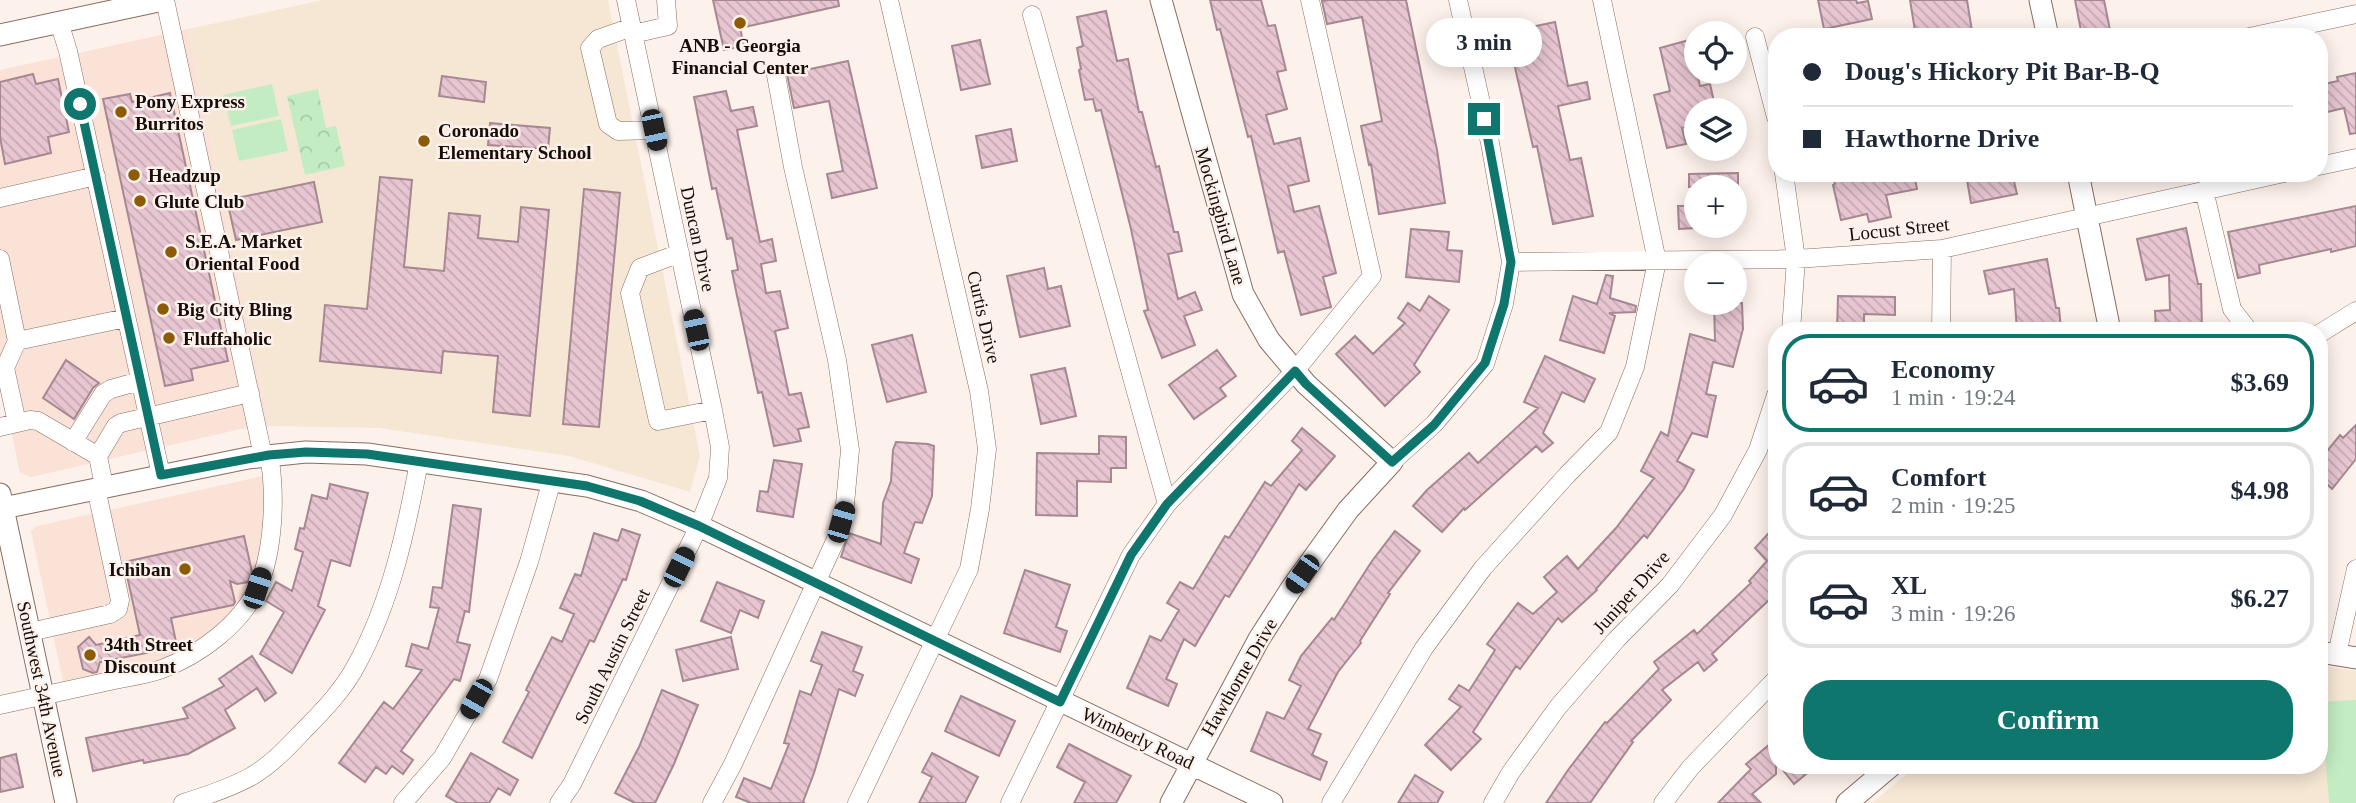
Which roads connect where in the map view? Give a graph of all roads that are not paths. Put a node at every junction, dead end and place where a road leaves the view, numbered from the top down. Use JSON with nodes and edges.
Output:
{"nodes":[{"id":1,"x":164,"y":0,"type":"edge"},
{"id":2,"x":626,"y":0,"type":"edge"},
{"id":3,"x":666,"y":0,"type":"edge"},
{"id":4,"x":889,"y":0,"type":"edge"},
{"id":5,"x":1161,"y":0,"type":"edge"},
{"id":6,"x":1310,"y":0,"type":"edge"},
{"id":7,"x":1458,"y":0,"type":"edge"},
{"id":8,"x":1602,"y":0,"type":"edge"},
{"id":9,"x":2040,"y":0,"type":"edge"},
{"id":10,"x":2356,"y":14,"type":"edge"},
{"id":11,"x":1032,"y":15,"type":"dead end"},
{"id":12,"x":59,"y":22,"type":"junction"},
{"id":13,"x":2046,"y":28,"type":"edge"},
{"id":14,"x":2291,"y":28,"type":"edge"},
{"id":15,"x":633,"y":31,"type":"junction"},
{"id":16,"x":0,"y":35,"type":"edge"},
{"id":17,"x":1755,"y":37,"type":"dead end"},
{"id":18,"x":776,"y":75,"type":"dead end"},
{"id":19,"x":1768,"y":87,"type":"edge"},
{"id":20,"x":654,"y":130,"type":"junction"},
{"id":21,"x":2356,"y":158,"type":"edge"},
{"id":22,"x":2328,"y":164,"type":"edge"},
{"id":23,"x":96,"y":176,"type":"junction"},
{"id":24,"x":1785,"y":182,"type":"edge"},
{"id":25,"x":2080,"y":182,"type":"edge"},
{"id":26,"x":2242,"y":182,"type":"edge"},
{"id":27,"x":2204,"y":190,"type":"junction"},
{"id":28,"x":0,"y":198,"type":"edge"},
{"id":29,"x":2087,"y":215,"type":"junction"},
{"id":30,"x":1942,"y":249,"type":"junction"},
{"id":31,"x":680,"y":253,"type":"junction"},
{"id":32,"x":0,"y":259,"type":"edge"},
{"id":33,"x":1796,"y":259,"type":"junction"},
{"id":34,"x":1657,"y":261,"type":"junction"},
{"id":35,"x":1511,"y":262,"type":"junction"},
{"id":36,"x":2356,"y":311,"type":"edge"},
{"id":37,"x":126,"y":318,"type":"junction"},
{"id":38,"x":1792,"y":322,"type":"edge"},
{"id":39,"x":1941,"y":322,"type":"edge"},
{"id":40,"x":2108,"y":322,"type":"edge"},
{"id":41,"x":2242,"y":322,"type":"edge"},
{"id":42,"x":2328,"y":328,"type":"edge"},
{"id":43,"x":17,"y":341,"type":"junction"},
{"id":44,"x":1295,"y":371,"type":"junction"},
{"id":45,"x":140,"y":381,"type":"junction"},
{"id":46,"x":250,"y":393,"type":"junction"},
{"id":47,"x":713,"y":411,"type":"junction"},
{"id":48,"x":148,"y":417,"type":"junction"},
{"id":49,"x":1768,"y":419,"type":"edge"},
{"id":50,"x":9,"y":425,"type":"edge"},
{"id":51,"x":73,"y":442,"type":"junction"},
{"id":52,"x":266,"y":455,"type":"junction"},
{"id":53,"x":97,"y":456,"type":"junction"},
{"id":54,"x":419,"y":462,"type":"junction"},
{"id":55,"x":1392,"y":462,"type":"junction"},
{"id":56,"x":161,"y":475,"type":"junction"},
{"id":57,"x":552,"y":480,"type":"junction"},
{"id":58,"x":100,"y":487,"type":"junction"},
{"id":59,"x":2,"y":501,"type":"edge"},
{"id":60,"x":1167,"y":504,"type":"junction"},
{"id":61,"x":699,"y":526,"type":"junction"},
{"id":62,"x":2356,"y":569,"type":"edge"},
{"id":63,"x":8,"y":574,"type":"edge"},
{"id":64,"x":815,"y":582,"type":"junction"},
{"id":65,"x":30,"y":632,"type":"junction"},
{"id":66,"x":936,"y":642,"type":"junction"},
{"id":67,"x":2337,"y":654,"type":"edge"},
{"id":68,"x":1768,"y":687,"type":"edge"},
{"id":69,"x":43,"y":695,"type":"junction"},
{"id":70,"x":1060,"y":702,"type":"junction"},
{"id":71,"x":0,"y":705,"type":"edge"},
{"id":72,"x":1191,"y":763,"type":"junction"},
{"id":73,"x":1881,"y":774,"type":"edge"},
{"id":74,"x":66,"y":803,"type":"edge"},
{"id":75,"x":183,"y":803,"type":"edge"},
{"id":76,"x":403,"y":803,"type":"edge"},
{"id":77,"x":559,"y":803,"type":"edge"},
{"id":78,"x":712,"y":803,"type":"edge"},
{"id":79,"x":857,"y":803,"type":"edge"},
{"id":80,"x":1010,"y":803,"type":"edge"},
{"id":81,"x":1171,"y":803,"type":"edge"},
{"id":82,"x":1272,"y":803,"type":"edge"},
{"id":83,"x":1331,"y":803,"type":"edge"},
{"id":84,"x":1493,"y":803,"type":"edge"},
{"id":85,"x":1663,"y":803,"type":"edge"},
{"id":86,"x":1847,"y":803,"type":"edge"}],
"edges":[{"from":1,"to":12,"type":"main road"},
{"from":1,"to":46,"type":"street"},
{"from":2,"to":15,"type":"street","name":"Duncan Drive"},
{"from":3,"to":15,"type":"street"},
{"from":4,"to":66,"type":"street","name":"Curtis Drive"},
{"from":5,"to":44,"type":"main road","name":"Mockingbird Lane"},
{"from":6,"to":44,"type":"street"},
{"from":7,"to":35,"type":"street","name":"Hawthorne Drive"},
{"from":8,"to":34,"type":"street"},
{"from":9,"to":13,"type":"main road"},
{"from":10,"to":14,"type":"street"},
{"from":11,"to":60,"type":"street"},
{"from":12,"to":16,"type":"main road"},
{"from":12,"to":23,"type":"street"},
{"from":15,"to":20,"type":"street","name":"Duncan Drive"},
{"from":15,"to":20,"type":"street"},
{"from":17,"to":19,"type":"street"},
{"from":18,"to":64,"type":"street"},
{"from":20,"to":31,"type":"street","name":"Duncan Drive"},
{"from":21,"to":22,"type":"street"},
{"from":23,"to":28,"type":"street"},
{"from":23,"to":37,"type":"street"},
{"from":24,"to":33,"type":"street"},
{"from":25,"to":29,"type":"main road"},
{"from":26,"to":27,"type":"street","name":"Locust Street"},
{"from":27,"to":29,"type":"street","name":"Locust Street"},
{"from":27,"to":41,"type":"street"},
{"from":29,"to":30,"type":"street","name":"Locust Street"},
{"from":29,"to":40,"type":"main road"},
{"from":30,"to":33,"type":"street","name":"Locust Street"},
{"from":30,"to":39,"type":"street"},
{"from":31,"to":47,"type":"street","name":"Duncan Drive"},
{"from":31,"to":47,"type":"street"},
{"from":32,"to":43,"type":"street"},
{"from":33,"to":34,"type":"street","name":"Locust Street"},
{"from":33,"to":38,"type":"street"},
{"from":34,"to":35,"type":"street","name":"Locust Street"},
{"from":34,"to":83,"type":"street"},
{"from":35,"to":55,"type":"street","name":"Hawthorne Drive"},
{"from":36,"to":42,"type":"street"},
{"from":37,"to":43,"type":"street"},
{"from":37,"to":45,"type":"street"},
{"from":43,"to":50,"type":"street"},
{"from":44,"to":55,"type":"main road","name":"Mockingbird Lane"},
{"from":44,"to":60,"type":"street"},
{"from":45,"to":48,"type":"street"},
{"from":45,"to":51,"type":"street"},
{"from":46,"to":48,"type":"street"},
{"from":46,"to":52,"type":"street"},
{"from":47,"to":61,"type":"street","name":"Duncan Drive"},
{"from":48,"to":53,"type":"street"},
{"from":48,"to":56,"type":"street"},
{"from":49,"to":84,"type":"street","name":"Juniper Drive"},
{"from":50,"to":51,"type":"street"},
{"from":51,"to":53,"type":"street"},
{"from":52,"to":54,"type":"main road","name":"Wimberly Road"},
{"from":52,"to":56,"type":"main road","name":"Wimberly Road"},
{"from":52,"to":69,"type":"street"},
{"from":53,"to":58,"type":"street"},
{"from":54,"to":57,"type":"main road","name":"Wimberly Road"},
{"from":54,"to":75,"type":"street"},
{"from":55,"to":72,"type":"main road","name":"Hawthorne Drive"},
{"from":56,"to":58,"type":"main road","name":"Wimberly Road"},
{"from":57,"to":61,"type":"main road","name":"Wimberly Road"},
{"from":57,"to":76,"type":"street"},
{"from":58,"to":59,"type":"main road","name":"Wimberly Road"},
{"from":58,"to":65,"type":"street"},
{"from":59,"to":63,"type":"main road","name":"Southwest 34th Avenue"},
{"from":60,"to":70,"type":"street"},
{"from":61,"to":64,"type":"main road","name":"Wimberly Road"},
{"from":61,"to":77,"type":"street","name":"South Austin Street"},
{"from":62,"to":67,"type":"street"},
{"from":63,"to":65,"type":"main road","name":"Southwest 34th Avenue"},
{"from":64,"to":66,"type":"main road","name":"Wimberly Road"},
{"from":64,"to":78,"type":"street"},
{"from":65,"to":69,"type":"main road","name":"Southwest 34th Avenue"},
{"from":66,"to":70,"type":"main road","name":"Wimberly Road"},
{"from":66,"to":79,"type":"street","name":"Curtis Drive"},
{"from":68,"to":85,"type":"street"},
{"from":69,"to":71,"type":"street"},
{"from":69,"to":74,"type":"main road","name":"Southwest 34th Avenue"},
{"from":70,"to":72,"type":"main road","name":"Wimberly Road"},
{"from":70,"to":80,"type":"street"},
{"from":72,"to":81,"type":"main road","name":"Hawthorne Drive"},
{"from":72,"to":82,"type":"main road","name":"Wimberly Road"},
{"from":73,"to":86,"type":"main road"}]}
